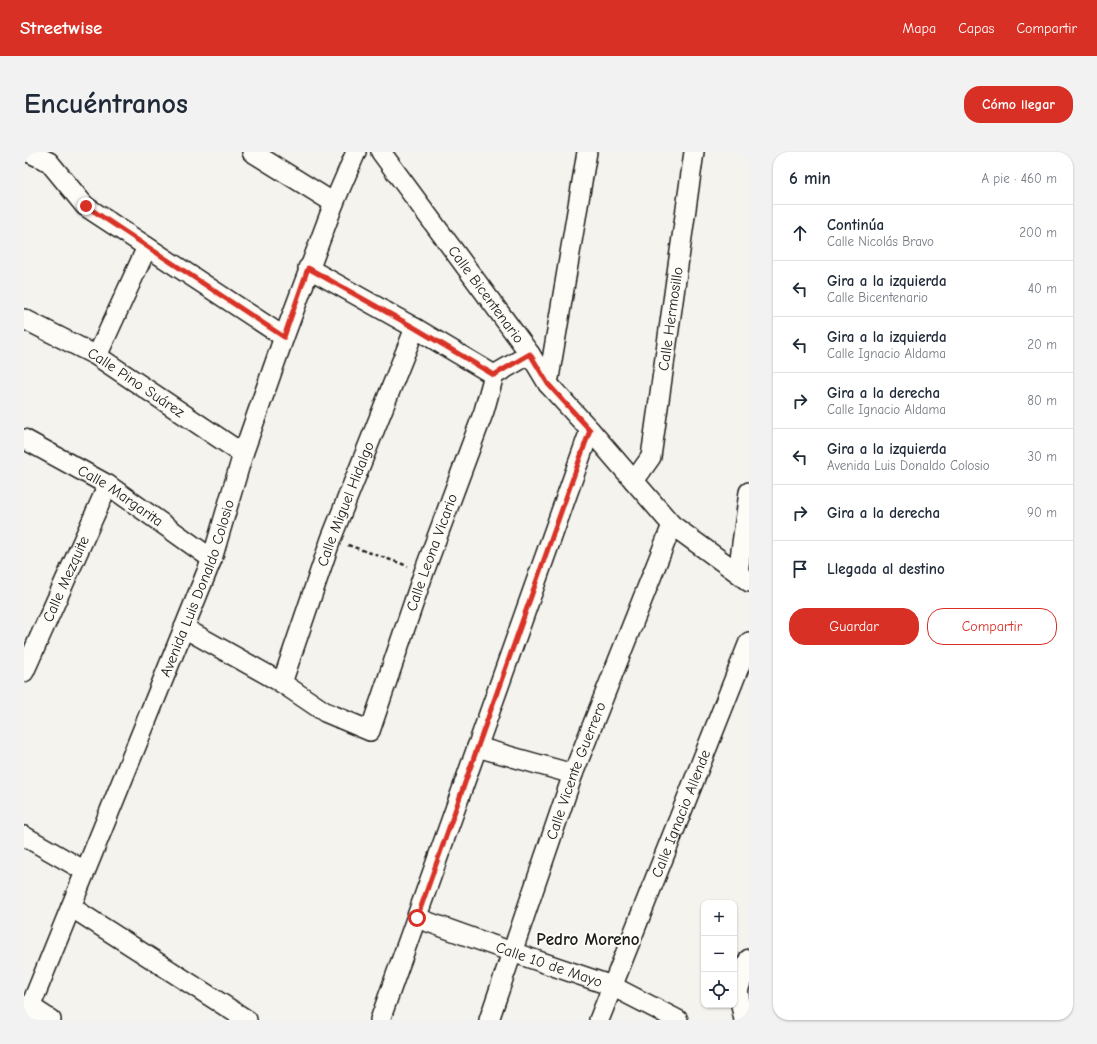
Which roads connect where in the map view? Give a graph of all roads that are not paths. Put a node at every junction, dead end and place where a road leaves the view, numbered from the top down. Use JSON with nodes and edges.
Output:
{"nodes":[{"id":1,"x":28,"y":152,"type":"edge"},
{"id":2,"x":252,"y":152,"type":"edge"},
{"id":3,"x":356,"y":152,"type":"edge"},
{"id":4,"x":381,"y":152,"type":"edge"},
{"id":5,"x":588,"y":152,"type":"edge"},
{"id":6,"x":694,"y":152,"type":"edge"},
{"id":7,"x":334,"y":203,"type":"junction"},
{"id":8,"x":148,"y":247,"type":"junction"},
{"id":9,"x":308,"y":268,"type":"junction"},
{"id":10,"x":24,"y":318,"type":"edge"},
{"id":11,"x":415,"y":328,"type":"junction"},
{"id":12,"x":284,"y":337,"type":"junction"},
{"id":13,"x":530,"y":354,"type":"junction"},
{"id":14,"x":97,"y":356,"type":"junction"},
{"id":15,"x":494,"y":375,"type":"junction"},
{"id":16,"x":548,"y":384,"type":"junction"},
{"id":17,"x":590,"y":430,"type":"junction"},
{"id":18,"x":24,"y":439,"type":"edge"},
{"id":19,"x":244,"y":454,"type":"junction"},
{"id":20,"x":634,"y":481,"type":"junction"},
{"id":21,"x":108,"y":485,"type":"junction"},
{"id":22,"x":749,"y":492,"type":"edge"},
{"id":23,"x":672,"y":525,"type":"junction"},
{"id":24,"x":212,"y":559,"type":"junction"},
{"id":25,"x":744,"y":577,"type":"edge"},
{"id":26,"x":184,"y":628,"type":"junction"},
{"id":27,"x":749,"y":642,"type":"edge"},
{"id":28,"x":24,"y":672,"type":"edge"},
{"id":29,"x":282,"y":683,"type":"junction"},
{"id":30,"x":477,"y":747,"type":"junction"},
{"id":31,"x":573,"y":774,"type":"junction"},
{"id":32,"x":24,"y":836,"type":"edge"},
{"id":33,"x":85,"y":871,"type":"junction"},
{"id":34,"x":71,"y":907,"type":"junction"},
{"id":35,"x":417,"y":918,"type":"junction"},
{"id":36,"x":512,"y":952,"type":"junction"},
{"id":37,"x":749,"y":959,"type":"edge"},
{"id":38,"x":612,"y":986,"type":"junction"},
{"id":39,"x":744,"y":992,"type":"edge"},
{"id":40,"x":28,"y":1014,"type":"edge"},
{"id":41,"x":51,"y":1020,"type":"edge"},
{"id":42,"x":247,"y":1020,"type":"edge"},
{"id":43,"x":380,"y":1020,"type":"edge"},
{"id":44,"x":489,"y":1020,"type":"edge"},
{"id":45,"x":599,"y":1020,"type":"edge"},
{"id":46,"x":678,"y":1020,"type":"edge"},
{"id":47,"x":744,"y":1020,"type":"edge"}],
"edges":[{"from":1,"to":8,"type":"street"},
{"from":2,"to":7,"type":"street"},
{"from":3,"to":7,"type":"street","name":"Avenida Luis Donaldo Colosio"},
{"from":4,"to":13,"type":"street","name":"Calle Bicentenario"},
{"from":5,"to":16,"type":"street"},
{"from":6,"to":20,"type":"street","name":"Calle Hermosillo"},
{"from":7,"to":9,"type":"street","name":"Avenida Luis Donaldo Colosio"},
{"from":8,"to":12,"type":"street"},
{"from":8,"to":14,"type":"street"},
{"from":9,"to":11,"type":"street"},
{"from":9,"to":12,"type":"street","name":"Avenida Luis Donaldo Colosio"},
{"from":10,"to":14,"type":"street","name":"Calle Pino Suárez"},
{"from":11,"to":15,"type":"street"},
{"from":11,"to":29,"type":"street","name":"Calle Miguel Hidalgo"},
{"from":12,"to":19,"type":"street","name":"Avenida Luis Donaldo Colosio"},
{"from":13,"to":15,"type":"street"},
{"from":13,"to":16,"type":"street","name":"Calle Bicentenario"},
{"from":14,"to":19,"type":"street","name":"Calle Pino Suárez"},
{"from":15,"to":29,"type":"street","name":"Calle Leona Vicario"},
{"from":16,"to":17,"type":"street","name":"Calle Bicentenario"},
{"from":17,"to":20,"type":"street","name":"Calle Bicentenario"},
{"from":17,"to":30,"type":"street"},
{"from":18,"to":21,"type":"street","name":"Calle Margarita"},
{"from":19,"to":24,"type":"street","name":"Avenida Luis Donaldo Colosio"},
{"from":20,"to":23,"type":"street","name":"Calle Bicentenario"},
{"from":21,"to":24,"type":"street","name":"Calle Margarita"},
{"from":21,"to":28,"type":"street","name":"Calle Mezquite"},
{"from":22,"to":25,"type":"street"},
{"from":23,"to":25,"type":"street","name":"Calle Bicentenario"},
{"from":23,"to":31,"type":"street","name":"Calle Vicente Guerrero"},
{"from":24,"to":26,"type":"street","name":"Avenida Luis Donaldo Colosio"},
{"from":26,"to":29,"type":"street"},
{"from":26,"to":33,"type":"street","name":"Avenida Luis Donaldo Colosio"},
{"from":27,"to":38,"type":"street","name":"Calle Ignacio Allende"},
{"from":30,"to":31,"type":"street"},
{"from":30,"to":35,"type":"street"},
{"from":31,"to":36,"type":"street","name":"Calle Vicente Guerrero"},
{"from":32,"to":33,"type":"street"},
{"from":33,"to":34,"type":"street","name":"Avenida Luis Donaldo Colosio"},
{"from":34,"to":40,"type":"street","name":"Avenida Luis Donaldo Colosio"},
{"from":34,"to":42,"type":"street"},
{"from":35,"to":36,"type":"street","name":"Calle 10 de Mayo"},
{"from":35,"to":43,"type":"street"},
{"from":36,"to":38,"type":"street","name":"Calle 10 de Mayo"},
{"from":36,"to":44,"type":"street","name":"Calle Vicente Guerrero"},
{"from":37,"to":39,"type":"street"},
{"from":38,"to":45,"type":"street","name":"Calle Ignacio Allende"},
{"from":38,"to":46,"type":"street","name":"Calle 10 de Mayo"},
{"from":39,"to":47,"type":"street"},
{"from":40,"to":41,"type":"street"}]}
